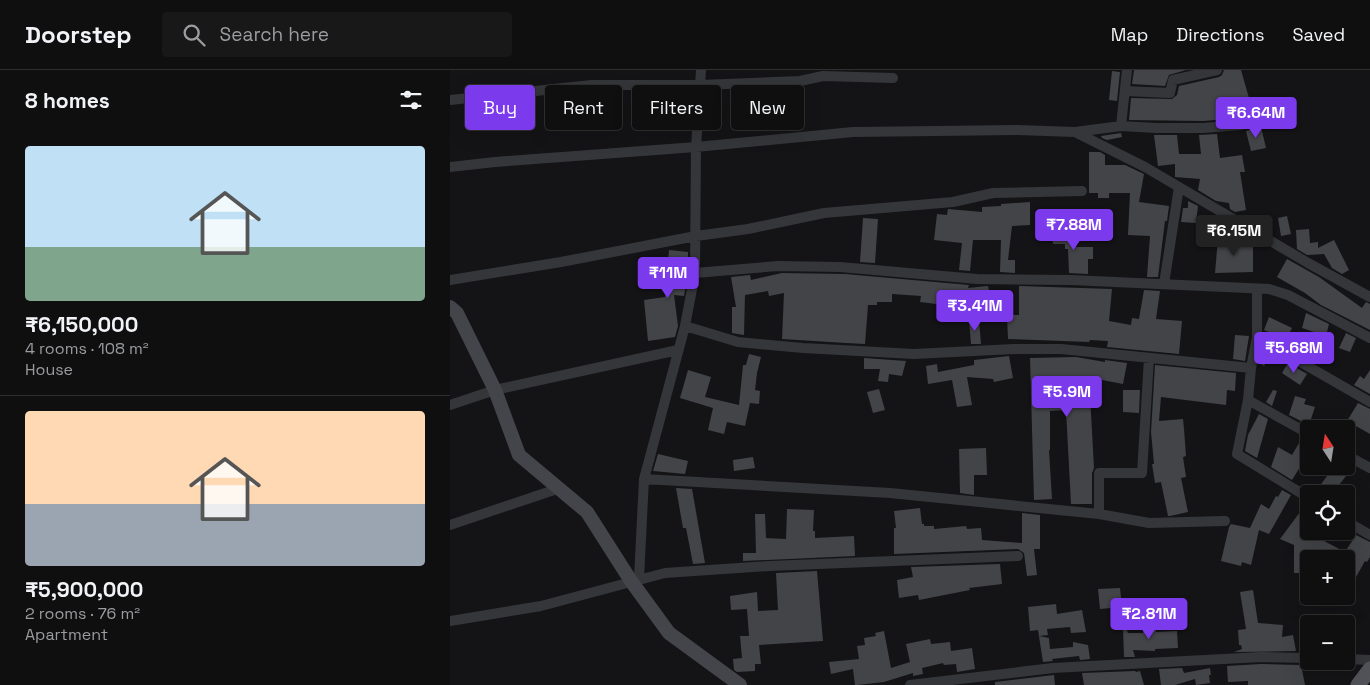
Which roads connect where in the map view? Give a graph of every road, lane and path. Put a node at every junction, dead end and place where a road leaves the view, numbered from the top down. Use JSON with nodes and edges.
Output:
{"nodes":[{"id":1,"x":701,"y":70,"type":"edge"},
{"id":2,"x":1126,"y":70,"type":"edge"},
{"id":3,"x":1217,"y":70,"type":"edge"},
{"id":4,"x":893,"y":78,"type":"dead end"},
{"id":5,"x":632,"y":85,"type":"edge"},
{"id":6,"x":700,"y":85,"type":"joint"},
{"id":7,"x":1125,"y":91,"type":"junction"},
{"id":8,"x":450,"y":100,"type":"edge"},
{"id":9,"x":1262,"y":120,"type":"dead end"},
{"id":10,"x":1121,"y":126,"type":"junction"},
{"id":11,"x":697,"y":130,"type":"edge"},
{"id":12,"x":1075,"y":132,"type":"junction"},
{"id":13,"x":696,"y":147,"type":"junction"},
{"id":14,"x":450,"y":167,"type":"edge"},
{"id":15,"x":1180,"y":187,"type":"junction"},
{"id":16,"x":1082,"y":192,"type":"dead end"},
{"id":17,"x":696,"y":236,"type":"junction"},
{"id":18,"x":695,"y":273,"type":"junction"},
{"id":19,"x":450,"y":280,"type":"edge"},
{"id":20,"x":1164,"y":284,"type":"junction"},
{"id":21,"x":1257,"y":290,"type":"junction"},
{"id":22,"x":1370,"y":297,"type":"edge"},
{"id":23,"x":450,"y":306,"type":"edge"},
{"id":24,"x":685,"y":326,"type":"junction"},
{"id":25,"x":1257,"y":338,"type":"junction"},
{"id":26,"x":1370,"y":338,"type":"edge"},
{"id":27,"x":678,"y":350,"type":"junction"},
{"id":28,"x":1149,"y":358,"type":"junction"},
{"id":29,"x":1251,"y":368,"type":"junction"},
{"id":30,"x":495,"y":390,"type":"junction"},
{"id":31,"x":1248,"y":400,"type":"junction"},
{"id":32,"x":1370,"y":402,"type":"edge"},
{"id":33,"x":450,"y":405,"type":"edge"},
{"id":34,"x":1300,"y":429,"type":"edge"},
{"id":35,"x":1355,"y":460,"type":"edge"},
{"id":36,"x":1370,"y":468,"type":"edge"},
{"id":37,"x":644,"y":479,"type":"junction"},
{"id":38,"x":560,"y":488,"type":"junction"},
{"id":39,"x":1300,"y":492,"type":"edge"},
{"id":40,"x":1099,"y":514,"type":"junction"},
{"id":41,"x":1225,"y":521,"type":"dead end"},
{"id":42,"x":450,"y":525,"type":"edge"},
{"id":43,"x":1355,"y":527,"type":"edge"},
{"id":44,"x":1370,"y":536,"type":"edge"},
{"id":45,"x":1018,"y":556,"type":"dead end"},
{"id":46,"x":635,"y":580,"type":"junction"},
{"id":47,"x":450,"y":621,"type":"edge"},
{"id":48,"x":1300,"y":658,"type":"edge"},
{"id":49,"x":1355,"y":659,"type":"edge"},
{"id":50,"x":1370,"y":660,"type":"edge"},
{"id":51,"x":740,"y":685,"type":"edge"},
{"id":52,"x":910,"y":685,"type":"edge"}],
"edges":[{"from":1,"to":6,"type":"street"},
{"from":2,"to":7,"type":"street"},
{"from":3,"to":7,"type":"street"},
{"from":4,"to":6,"type":"street"},
{"from":5,"to":8,"type":"street"},
{"from":7,"to":10,"type":"street"},
{"from":9,"to":10,"type":"street"},
{"from":10,"to":12,"type":"street"},
{"from":11,"to":13,"type":"street"},
{"from":12,"to":13,"type":"street"},
{"from":12,"to":15,"type":"street"},
{"from":13,"to":14,"type":"street"},
{"from":13,"to":17,"type":"street"},
{"from":15,"to":20,"type":"street"},
{"from":15,"to":22,"type":"street"},
{"from":16,"to":17,"type":"street"},
{"from":17,"to":18,"type":"street"},
{"from":17,"to":19,"type":"street"},
{"from":18,"to":20,"type":"street"},
{"from":18,"to":24,"type":"street"},
{"from":20,"to":21,"type":"street"},
{"from":21,"to":25,"type":"street"},
{"from":21,"to":26,"type":"street"},
{"from":23,"to":30,"type":"main road"},
{"from":24,"to":27,"type":"street"},
{"from":24,"to":28,"type":"street"},
{"from":25,"to":29,"type":"street"},
{"from":25,"to":32,"type":"street"},
{"from":27,"to":30,"type":"street"},
{"from":27,"to":37,"type":"street"},
{"from":28,"to":29,"type":"street"},
{"from":28,"to":40,"type":"street"},
{"from":29,"to":31,"type":"street"},
{"from":30,"to":33,"type":"street"},
{"from":30,"to":38,"type":"main road"},
{"from":31,"to":34,"type":"street"},
{"from":31,"to":39,"type":"street"},
{"from":35,"to":36,"type":"street"},
{"from":37,"to":40,"type":"street"},
{"from":37,"to":46,"type":"street"},
{"from":38,"to":42,"type":"street"},
{"from":38,"to":46,"type":"main road"},
{"from":40,"to":41,"type":"street"},
{"from":43,"to":44,"type":"street"},
{"from":45,"to":46,"type":"street"},
{"from":46,"to":47,"type":"street"},
{"from":46,"to":51,"type":"main road"},
{"from":48,"to":52,"type":"street"},
{"from":49,"to":50,"type":"street"}]}
